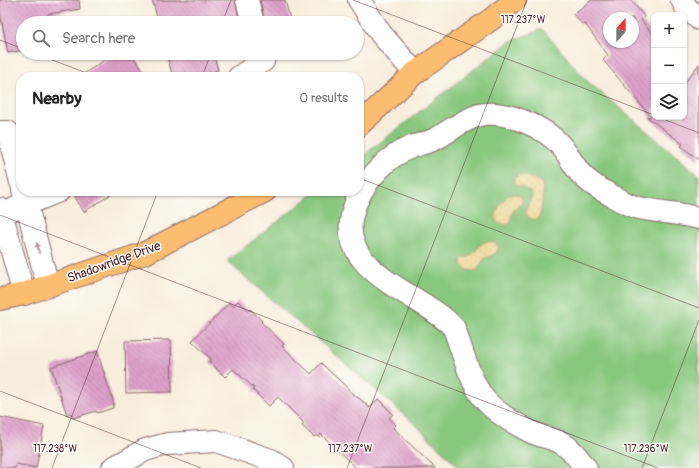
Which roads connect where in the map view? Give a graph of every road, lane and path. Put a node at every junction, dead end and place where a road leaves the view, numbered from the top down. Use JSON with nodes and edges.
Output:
{"nodes":[{"id":1,"x":247,"y":0,"type":"edge"},
{"id":2,"x":359,"y":0,"type":"edge"},
{"id":3,"x":515,"y":0,"type":"edge"},
{"id":4,"x":682,"y":0,"type":"edge"},
{"id":5,"x":251,"y":16,"type":"edge"},
{"id":6,"x":699,"y":18,"type":"edge"},
{"id":7,"x":264,"y":60,"type":"edge"},
{"id":8,"x":247,"y":72,"type":"edge"},
{"id":9,"x":415,"y":73,"type":"junction"},
{"id":10,"x":364,"y":120,"type":"edge"},
{"id":11,"x":0,"y":132,"type":"edge"},
{"id":12,"x":16,"y":163,"type":"edge"},
{"id":13,"x":364,"y":186,"type":"edge"},
{"id":14,"x":255,"y":196,"type":"edge"},
{"id":15,"x":358,"y":196,"type":"edge"},
{"id":16,"x":25,"y":198,"type":"edge"},
{"id":17,"x":0,"y":212,"type":"edge"},
{"id":18,"x":699,"y":218,"type":"edge"},
{"id":19,"x":48,"y":286,"type":"junction"},
{"id":20,"x":24,"y":294,"type":"junction"},
{"id":21,"x":0,"y":299,"type":"edge"},
{"id":22,"x":113,"y":468,"type":"edge"},
{"id":23,"x":283,"y":468,"type":"edge"},
{"id":24,"x":586,"y":468,"type":"edge"}],
"edges":[{"from":1,"to":5,"type":"street"},
{"from":2,"to":9,"type":"street"},
{"from":3,"to":9,"type":"main road"},
{"from":4,"to":6,"type":"street"},
{"from":7,"to":8,"type":"street"},
{"from":9,"to":10,"type":"main road"},
{"from":11,"to":12,"type":"street"},
{"from":13,"to":18,"type":"street"},
{"from":14,"to":19,"type":"main road","name":"Shadowridge Drive"},
{"from":15,"to":24,"type":"street"},
{"from":16,"to":17,"type":"street"},
{"from":19,"to":16,"type":"street","one_way":true},
{"from":17,"to":20,"type":"street"},
{"from":19,"to":20,"type":"main road","name":"Shadowridge Drive"},
{"from":20,"to":21,"type":"main road","name":"Shadowridge Drive"},
{"from":22,"to":23,"type":"street"}]}
